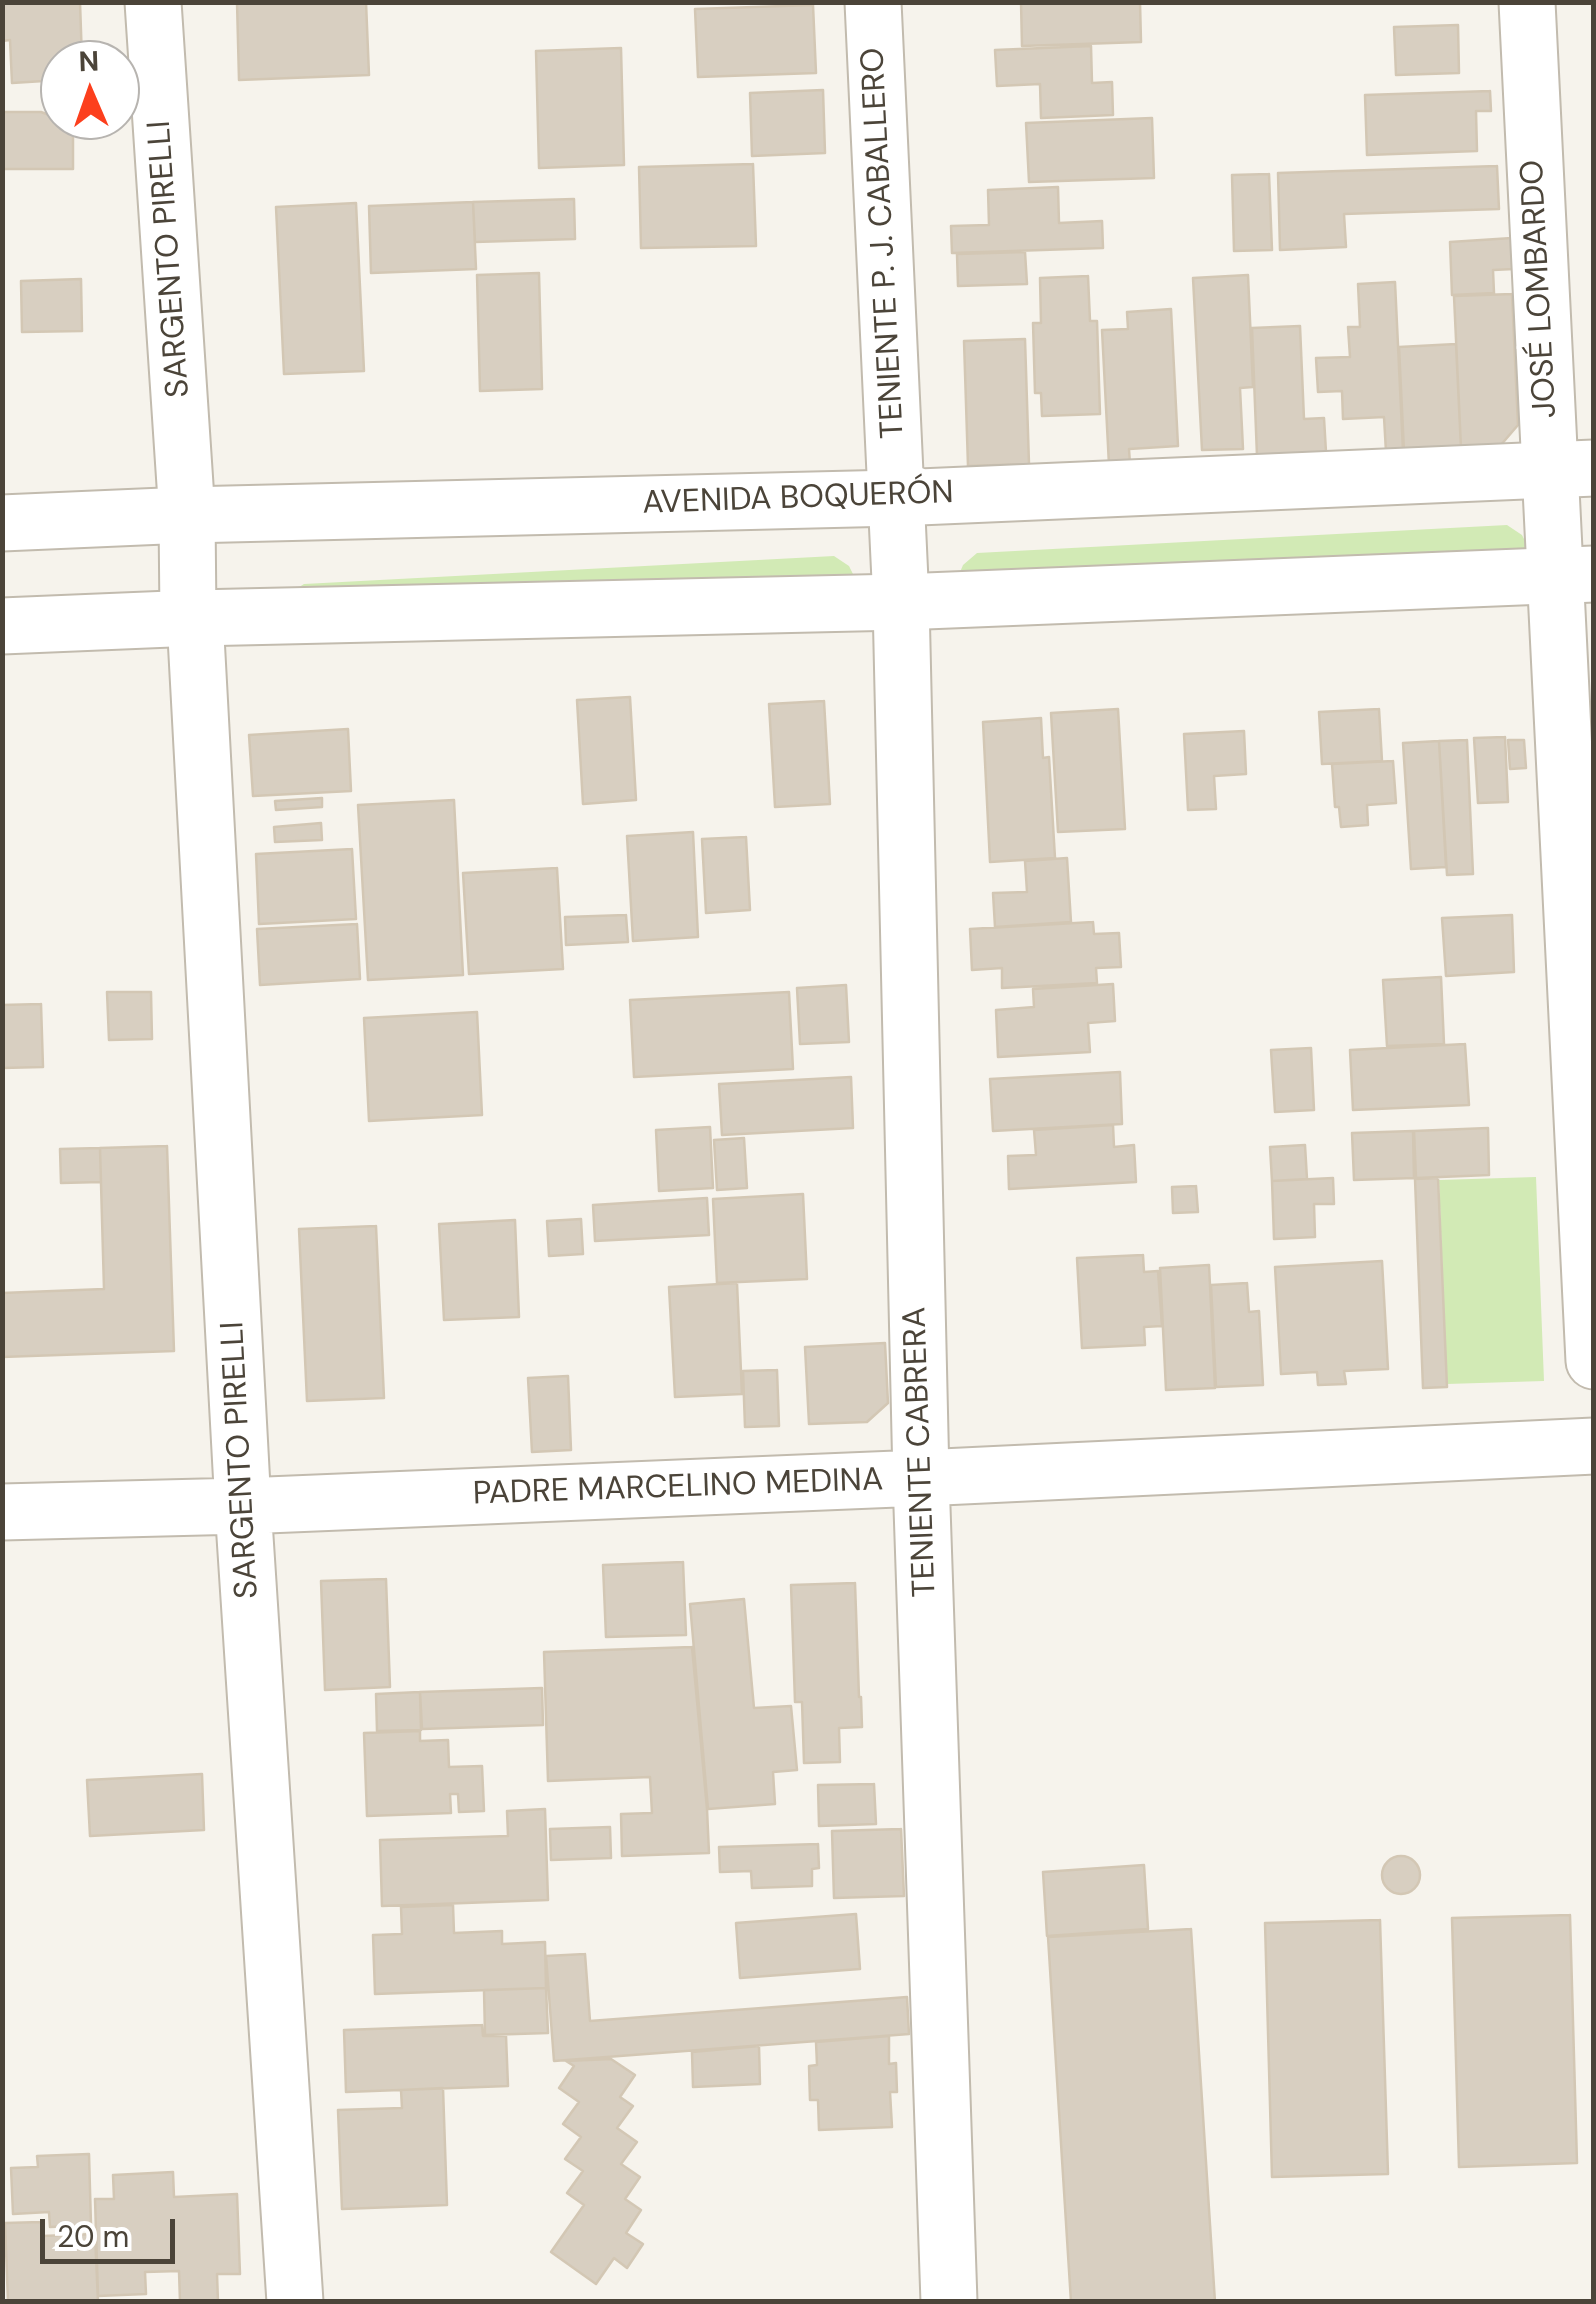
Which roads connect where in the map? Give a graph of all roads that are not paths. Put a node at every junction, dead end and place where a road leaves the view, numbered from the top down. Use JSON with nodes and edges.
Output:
{"nodes":[{"id":1,"x":153,"y":2,"type":"edge"},
{"id":2,"x":873,"y":2,"type":"edge"},
{"id":3,"x":1527,"y":2,"type":"edge"},
{"id":4,"x":1571,"y":469,"type":"edge"},
{"id":5,"x":896,"y":498,"type":"junction"},
{"id":6,"x":187,"y":515,"type":"junction"},
{"id":7,"x":2,"y":523,"type":"edge"},
{"id":8,"x":1574,"y":575,"type":"edge"},
{"id":9,"x":901,"y":602,"type":"junction"},
{"id":10,"x":195,"y":618,"type":"junction"},
{"id":11,"x":2,"y":626,"type":"edge"},
{"id":12,"x":1594,"y":1362,"type":"edge"},
{"id":13,"x":1594,"y":1446,"type":"edge"},
{"id":14,"x":921,"y":1478,"type":"junction"},
{"id":15,"x":243,"y":1506,"type":"junction"},
{"id":16,"x":2,"y":1512,"type":"edge"},
{"id":17,"x":296,"y":2302,"type":"edge"},
{"id":18,"x":949,"y":2302,"type":"edge"}],
"edges":[{"from":1,"to":6,"type":"street","name":"SARGENTO PIRELLI"},
{"from":2,"to":5,"type":"street","name":"TENIENTE P. J. CABALLERO"},
{"from":3,"to":4,"type":"street","name":"JOSÉ LOMBARDO"},
{"from":4,"to":5,"type":"street","name":"AVENIDA BOQUERÓN"},
{"from":4,"to":8,"type":"street","name":"JOSÉ LOMBARDO"},
{"from":5,"to":6,"type":"street","name":"AVENIDA BOQUERÓN"},
{"from":5,"to":9,"type":"street","name":"TENIENTE P. J. CABALLERO"},
{"from":6,"to":7,"type":"street","name":"AVENIDA BOQUERÓN"},
{"from":6,"to":10,"type":"street","name":"SARGENTO PIRELLI"},
{"from":8,"to":9,"type":"street"},
{"from":8,"to":12,"type":"street","name":"JOSÉ LOMBARDO"},
{"from":9,"to":10,"type":"street"},
{"from":9,"to":14,"type":"street","name":"TENIENTE CABRERA"},
{"from":10,"to":11,"type":"street"},
{"from":10,"to":15,"type":"street","name":"SARGENTO PIRELLI"},
{"from":13,"to":14,"type":"street","name":"PADRE MARCELINO MEDINA"},
{"from":14,"to":15,"type":"street","name":"PADRE MARCELINO MEDINA"},
{"from":14,"to":18,"type":"street","name":"TENIENTE CABRERA"},
{"from":15,"to":16,"type":"street","name":"PADRE MARCELINO MEDINA"},
{"from":15,"to":17,"type":"street","name":"SARGENTO PIRELLI"}]}
